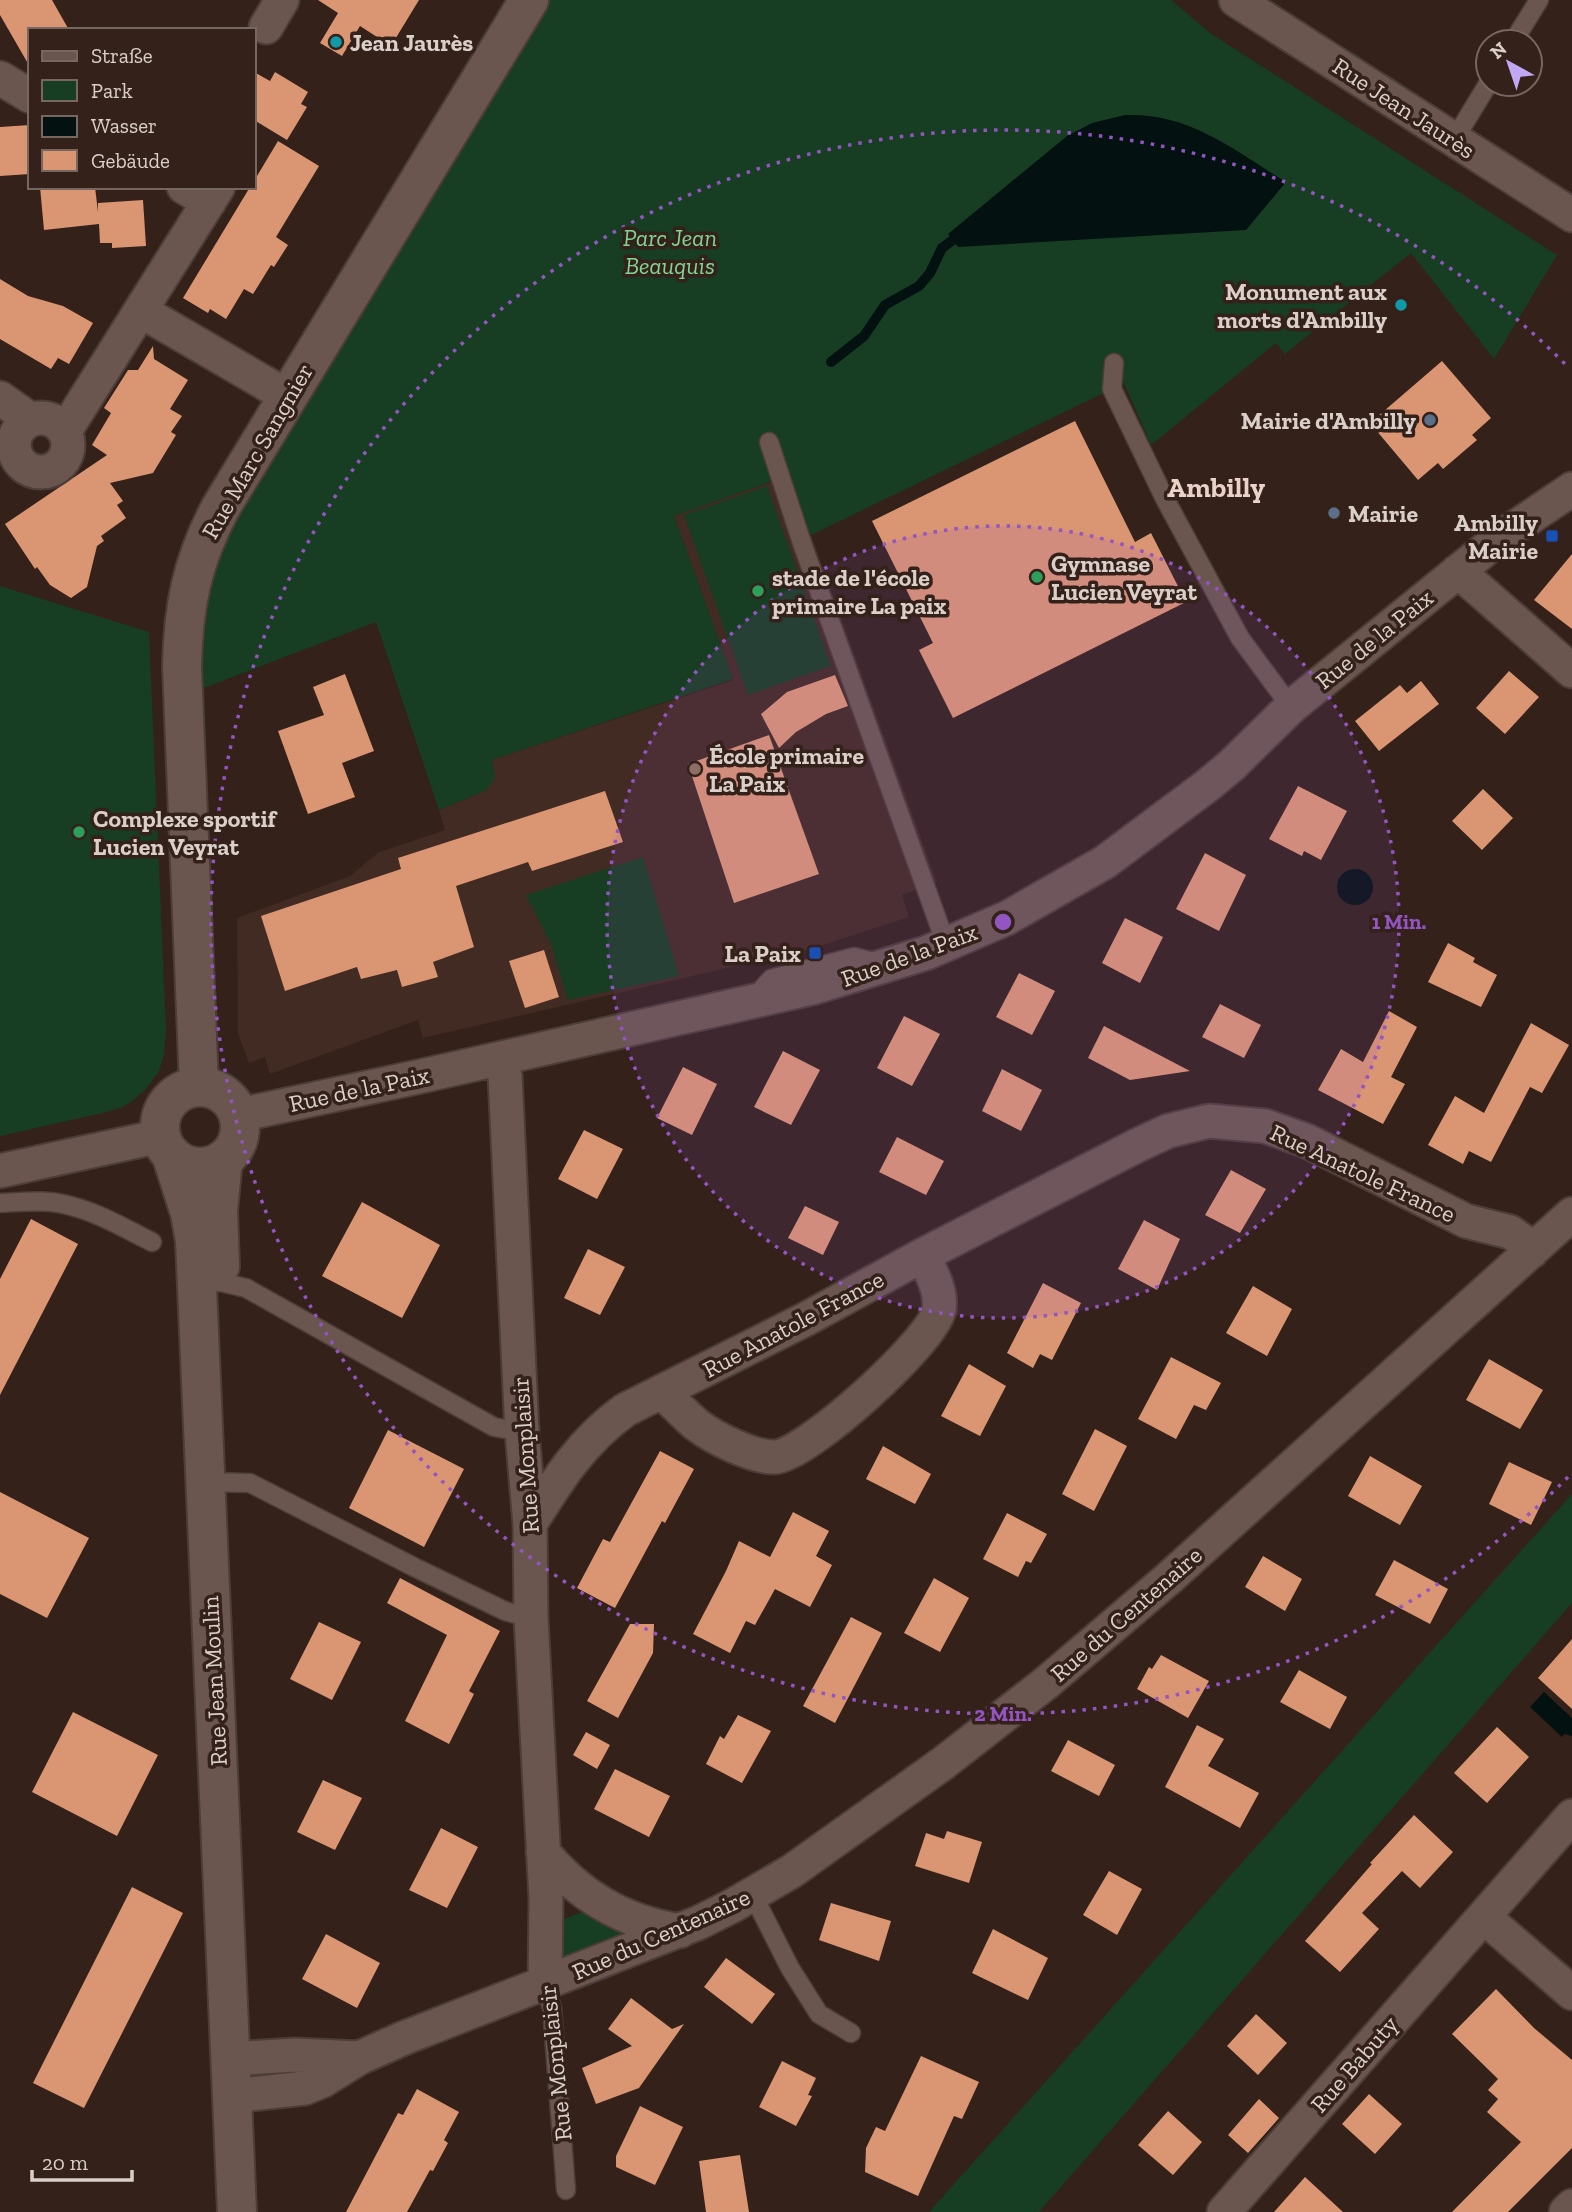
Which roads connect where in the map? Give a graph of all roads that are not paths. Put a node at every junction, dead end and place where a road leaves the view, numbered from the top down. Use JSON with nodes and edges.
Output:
{"nodes":[{"id":1,"x":529,"y":0,"type":"edge"},
{"id":2,"x":1236,"y":0,"type":"edge"},
{"id":3,"x":1539,"y":0,"type":"edge"},
{"id":4,"x":1522,"y":28,"type":"edge"},
{"id":5,"x":0,"y":78,"type":"edge"},
{"id":6,"x":28,"y":95,"type":"edge"},
{"id":7,"x":1480,"y":98,"type":"edge"},
{"id":8,"x":1454,"y":140,"type":"junction"},
{"id":9,"x":204,"y":192,"type":"edge"},
{"id":10,"x":1572,"y":215,"type":"edge"},
{"id":11,"x":141,"y":311,"type":"junction"},
{"id":12,"x":1114,"y":363,"type":"dead end"},
{"id":13,"x":287,"y":396,"type":"junction"},
{"id":14,"x":0,"y":398,"type":"edge"},
{"id":15,"x":31,"y":420,"type":"junction"},
{"id":16,"x":65,"y":431,"type":"junction"},
{"id":17,"x":769,"y":442,"type":"dead end"},
{"id":18,"x":1572,"y":489,"type":"edge"},
{"id":19,"x":1458,"y":571,"type":"junction"},
{"id":20,"x":1572,"y":671,"type":"edge"},
{"id":21,"x":1291,"y":706,"type":"junction"},
{"id":22,"x":946,"y":944,"type":"junction"},
{"id":23,"x":502,"y":1058,"type":"junction"},
{"id":24,"x":199,"y":1086,"type":"junction"},
{"id":25,"x":239,"y":1115,"type":"junction"},
{"id":26,"x":166,"y":1145,"type":"junction"},
{"id":27,"x":223,"y":1160,"type":"junction"},
{"id":28,"x":0,"y":1171,"type":"edge"},
{"id":29,"x":0,"y":1203,"type":"edge"},
{"id":30,"x":1572,"y":1214,"type":"edge"},
{"id":31,"x":152,"y":1242,"type":"dead end"},
{"id":32,"x":1531,"y":1252,"type":"junction"},
{"id":33,"x":923,"y":1255,"type":"junction"},
{"id":34,"x":209,"y":1283,"type":"junction"},
{"id":35,"x":662,"y":1392,"type":"junction"},
{"id":36,"x":522,"y":1432,"type":"junction"},
{"id":37,"x":217,"y":1482,"type":"junction"},
{"id":38,"x":530,"y":1524,"type":"junction"},
{"id":39,"x":531,"y":1618,"type":"junction"},
{"id":40,"x":1572,"y":1816,"type":"edge"},
{"id":41,"x":543,"y":1852,"type":"junction"},
{"id":42,"x":753,"y":1895,"type":"junction"},
{"id":43,"x":1484,"y":1917,"type":"junction"},
{"id":44,"x":680,"y":1931,"type":"junction"},
{"id":45,"x":545,"y":1984,"type":"junction"},
{"id":46,"x":1572,"y":1993,"type":"edge"},
{"id":47,"x":851,"y":2033,"type":"dead end"},
{"id":48,"x":243,"y":2077,"type":"junction"},
{"id":49,"x":566,"y":2190,"type":"dead end"},
{"id":50,"x":1572,"y":2206,"type":"edge"},
{"id":51,"x":237,"y":2212,"type":"edge"},
{"id":52,"x":260,"y":2212,"type":"edge"},
{"id":53,"x":1224,"y":2212,"type":"edge"},
{"id":54,"x":1566,"y":2212,"type":"edge"}],
"edges":[{"from":1,"to":13,"type":"street","name":"Rue Marc Sangnier"},
{"from":2,"to":8,"type":"street","name":"Rue Jean Jaurès"},
{"from":3,"to":4,"type":"lane"},
{"from":5,"to":6,"type":"street"},
{"from":7,"to":8,"type":"lane"},
{"from":8,"to":10,"type":"street","name":"Rue Jean Jaurès"},
{"from":9,"to":11,"type":"street"},
{"from":11,"to":13,"type":"street"},
{"from":11,"to":16,"type":"street"},
{"from":12,"to":21,"type":"lane"},
{"from":13,"to":24,"type":"street","name":"Rue Marc Sangnier"},
{"from":14,"to":15,"type":"street"},
{"from":15,"to":16,"type":"street"},
{"from":15,"to":16,"type":"street"},
{"from":17,"to":22,"type":"lane"},
{"from":18,"to":19,"type":"street","name":"Rue de la Paix"},
{"from":19,"to":20,"type":"street"},
{"from":19,"to":21,"type":"street","name":"Rue de la Paix"},
{"from":21,"to":22,"type":"street","name":"Rue de la Paix"},
{"from":22,"to":23,"type":"street","name":"Rue de la Paix"},
{"from":23,"to":25,"type":"street","name":"Rue de la Paix"},
{"from":23,"to":36,"type":"street","name":"Rue Monplaisir"},
{"from":24,"to":25,"type":"street"},
{"from":24,"to":26,"type":"street"},
{"from":25,"to":27,"type":"street"},
{"from":26,"to":27,"type":"street"},
{"from":26,"to":28,"type":"street"},
{"from":26,"to":34,"type":"street","name":"Rue Jean Moulin"},
{"from":27,"to":34,"type":"street","name":"Rue Jean Moulin"},
{"from":29,"to":31,"type":"lane"},
{"from":30,"to":32,"type":"street","name":"Rue du Centenaire"},
{"from":32,"to":33,"type":"street","name":"Rue Anatole France"},
{"from":32,"to":42,"type":"street","name":"Rue du Centenaire"},
{"from":33,"to":35,"type":"street","name":"Rue Anatole France"},
{"from":33,"to":35,"type":"street"},
{"from":34,"to":36,"type":"lane"},
{"from":34,"to":37,"type":"street","name":"Rue Jean Moulin"},
{"from":35,"to":38,"type":"street","name":"Rue Anatole France"},
{"from":36,"to":38,"type":"street","name":"Rue Monplaisir"},
{"from":37,"to":39,"type":"lane"},
{"from":37,"to":48,"type":"street","name":"Rue Jean Moulin"},
{"from":37,"to":48,"type":"street","name":"Rue Jean Moulin"},
{"from":38,"to":39,"type":"street","name":"Rue Monplaisir"},
{"from":39,"to":41,"type":"street","name":"Rue Monplaisir"},
{"from":40,"to":43,"type":"street","name":"Rue Babuty"},
{"from":41,"to":44,"type":"street"},
{"from":41,"to":45,"type":"street","name":"Rue Monplaisir"},
{"from":42,"to":44,"type":"street","name":"Rue du Centenaire"},
{"from":42,"to":47,"type":"lane"},
{"from":43,"to":46,"type":"street"},
{"from":43,"to":53,"type":"street","name":"Rue Babuty"},
{"from":44,"to":45,"type":"street","name":"Rue du Centenaire"},
{"from":45,"to":48,"type":"street","name":"Rue du Centenaire"},
{"from":45,"to":49,"type":"lane","name":"Rue Monplaisir"},
{"from":48,"to":51,"type":"street","name":"Rue Jean Moulin"},
{"from":48,"to":52,"type":"street","name":"Rue Jean Moulin"},
{"from":50,"to":54,"type":"street"}]}
